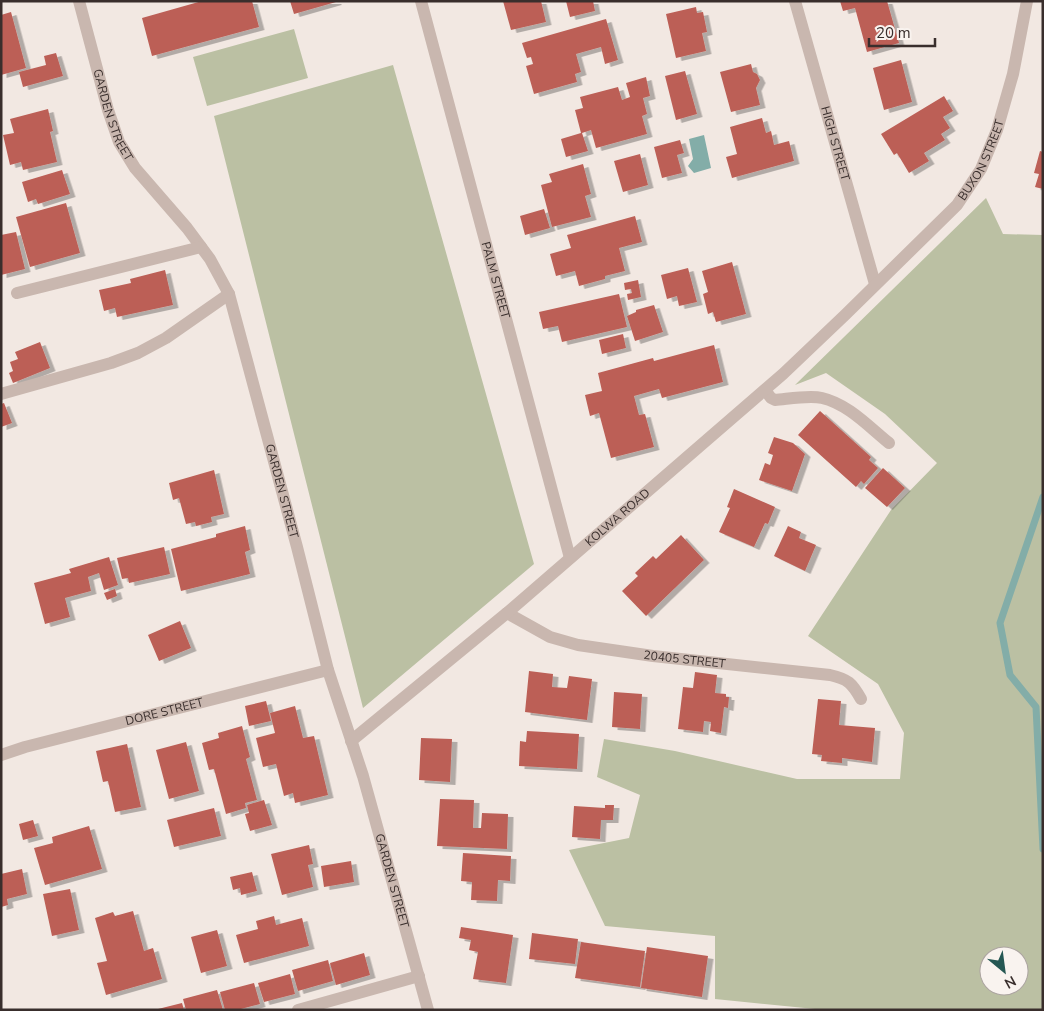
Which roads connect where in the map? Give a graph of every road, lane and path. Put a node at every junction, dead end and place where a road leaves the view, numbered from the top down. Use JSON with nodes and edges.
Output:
{"nodes":[{"id":1,"x":79,"y":1,"type":"edge"},
{"id":2,"x":421,"y":1,"type":"edge"},
{"id":3,"x":795,"y":1,"type":"edge"},
{"id":4,"x":1027,"y":1,"type":"edge"},
{"id":5,"x":201,"y":247,"type":"junction"},
{"id":6,"x":875,"y":284,"type":"junction"},
{"id":7,"x":17,"y":293,"type":"dead end"},
{"id":8,"x":229,"y":294,"type":"junction"},
{"id":9,"x":764,"y":390,"type":"junction"},
{"id":10,"x":1,"y":394,"type":"edge"},
{"id":11,"x":889,"y":443,"type":"dead end"},
{"id":12,"x":570,"y":558,"type":"junction"},
{"id":13,"x":507,"y":613,"type":"junction"},
{"id":14,"x":328,"y":670,"type":"junction"},
{"id":15,"x":862,"y":699,"type":"dead end"},
{"id":16,"x":351,"y":741,"type":"junction"},
{"id":17,"x":1,"y":755,"type":"edge"},
{"id":18,"x":419,"y":976,"type":"junction"},
{"id":19,"x":298,"y":1010,"type":"edge"},
{"id":20,"x":428,"y":1010,"type":"edge"}],
"edges":[{"from":1,"to":5,"type":"street","name":"GARDEN STREET"},
{"from":2,"to":12,"type":"street","name":"PALM STREET"},
{"from":3,"to":6,"type":"street","name":"HIGH STREET"},
{"from":4,"to":6,"type":"street","name":"BUXON STREET"},
{"from":5,"to":7,"type":"street"},
{"from":5,"to":8,"type":"street","name":"GARDEN STREET"},
{"from":6,"to":9,"type":"street","name":"KOLWA ROAD"},
{"from":8,"to":10,"type":"street"},
{"from":8,"to":14,"type":"street","name":"GARDEN STREET"},
{"from":9,"to":11,"type":"street"},
{"from":9,"to":12,"type":"street","name":"KOLWA ROAD"},
{"from":12,"to":13,"type":"street","name":"KOLWA ROAD"},
{"from":13,"to":15,"type":"street","name":"20405 STREET"},
{"from":13,"to":16,"type":"street","name":"KOLWA ROAD"},
{"from":14,"to":16,"type":"street","name":"GARDEN STREET"},
{"from":14,"to":17,"type":"street","name":"DORE STREET"},
{"from":16,"to":18,"type":"street","name":"GARDEN STREET"},
{"from":18,"to":19,"type":"street"},
{"from":18,"to":20,"type":"street","name":"GARDEN STREET"}]}
